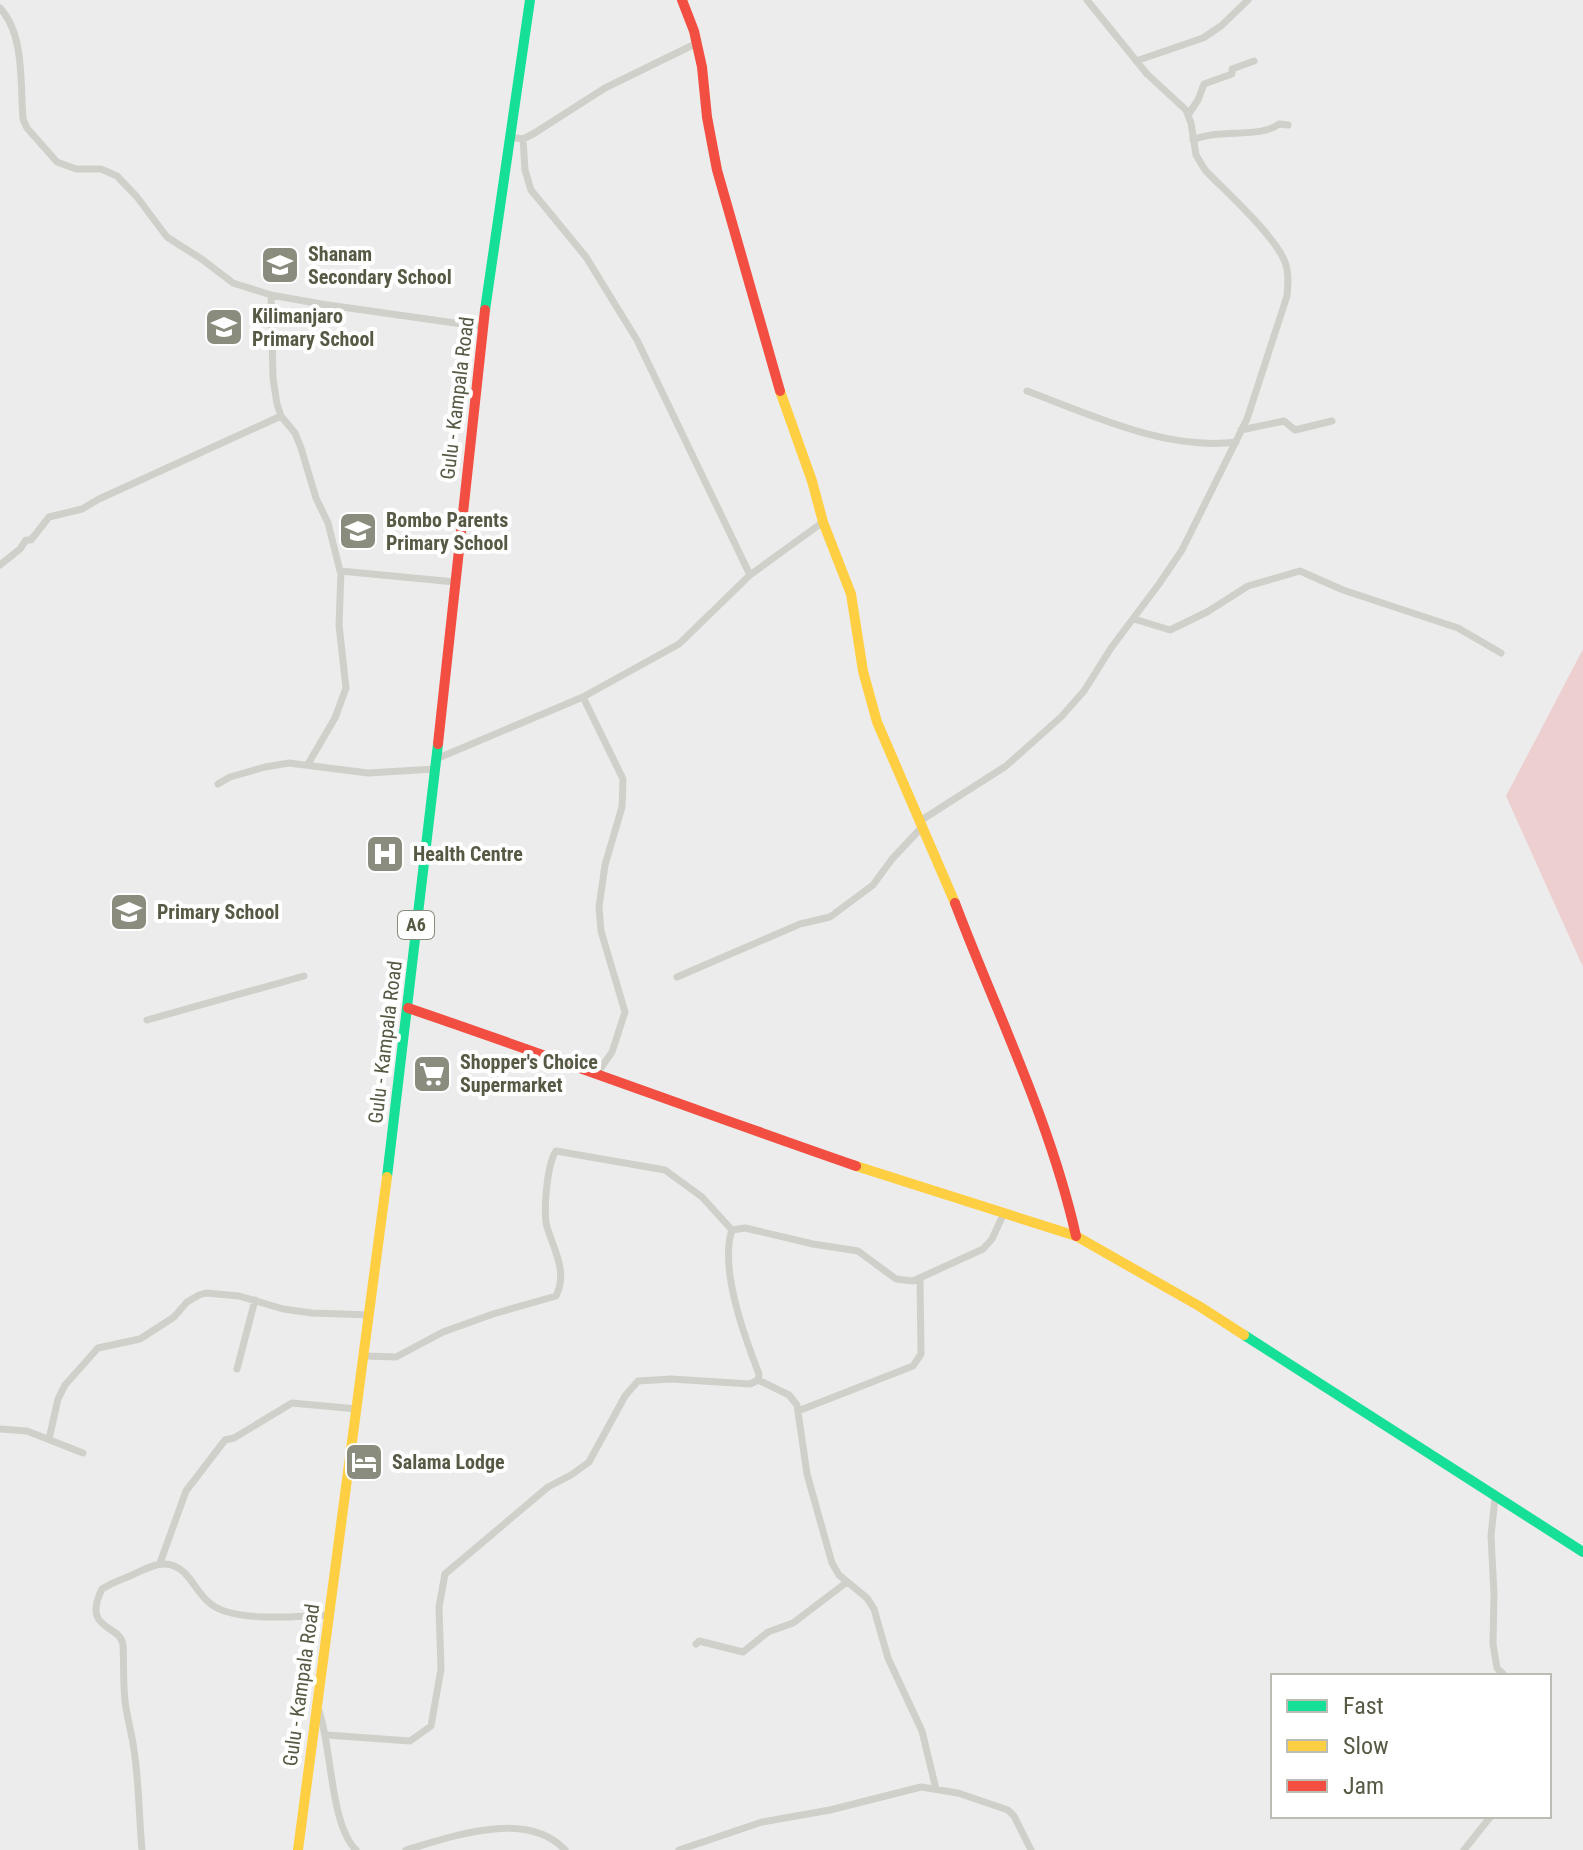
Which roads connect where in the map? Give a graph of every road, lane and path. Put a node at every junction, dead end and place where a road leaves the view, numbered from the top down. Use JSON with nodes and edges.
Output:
{"nodes":[{"id":1,"x":530,"y":0,"type":"edge"},
{"id":2,"x":682,"y":0,"type":"edge"},
{"id":3,"x":1087,"y":0,"type":"edge"},
{"id":4,"x":1248,"y":0,"type":"edge"},
{"id":5,"x":0,"y":8,"type":"edge"},
{"id":6,"x":697,"y":43,"type":"junction"},
{"id":7,"x":1136,"y":61,"type":"junction"},
{"id":8,"x":1254,"y":61,"type":"dead end"},
{"id":9,"x":1188,"y":115,"type":"junction"},
{"id":10,"x":1288,"y":125,"type":"dead end"},
{"id":11,"x":509,"y":137,"type":"junction"},
{"id":12,"x":523,"y":139,"type":"junction"},
{"id":13,"x":1193,"y":140,"type":"junction"},
{"id":14,"x":271,"y":295,"type":"junction"},
{"id":15,"x":483,"y":327,"type":"junction"},
{"id":16,"x":1027,"y":391,"type":"dead end"},
{"id":17,"x":281,"y":416,"type":"junction"},
{"id":18,"x":1332,"y":421,"type":"dead end"},
{"id":19,"x":1241,"y":430,"type":"junction"},
{"id":20,"x":1236,"y":442,"type":"junction"},
{"id":21,"x":823,"y":522,"type":"junction"},
{"id":22,"x":0,"y":565,"type":"edge"},
{"id":23,"x":341,"y":572,"type":"junction"},
{"id":24,"x":750,"y":575,"type":"junction"},
{"id":25,"x":455,"y":582,"type":"junction"},
{"id":26,"x":1134,"y":619,"type":"junction"},
{"id":27,"x":1501,"y":653,"type":"dead end"},
{"id":28,"x":583,"y":697,"type":"junction"},
{"id":29,"x":308,"y":764,"type":"junction"},
{"id":30,"x":435,"y":764,"type":"junction"},
{"id":31,"x":218,"y":784,"type":"dead end"},
{"id":32,"x":922,"y":824,"type":"junction"},
{"id":33,"x":304,"y":976,"type":"dead end"},
{"id":34,"x":677,"y":977,"type":"dead end"},
{"id":35,"x":408,"y":1008,"type":"junction"},
{"id":36,"x":147,"y":1020,"type":"dead end"},
{"id":37,"x":598,"y":1072,"type":"junction"},
{"id":38,"x":1004,"y":1213,"type":"junction"},
{"id":39,"x":732,"y":1230,"type":"junction"},
{"id":40,"x":1076,"y":1236,"type":"junction"},
{"id":41,"x":920,"y":1280,"type":"junction"},
{"id":42,"x":255,"y":1300,"type":"junction"},
{"id":43,"x":370,"y":1315,"type":"junction"},
{"id":44,"x":365,"y":1356,"type":"junction"},
{"id":45,"x":237,"y":1369,"type":"dead end"},
{"id":46,"x":758,"y":1380,"type":"junction"},
{"id":47,"x":357,"y":1409,"type":"junction"},
{"id":48,"x":798,"y":1411,"type":"junction"},
{"id":49,"x":0,"y":1429,"type":"edge"},
{"id":50,"x":49,"y":1439,"type":"junction"},
{"id":51,"x":83,"y":1453,"type":"dead end"},
{"id":52,"x":1495,"y":1498,"type":"junction"},
{"id":53,"x":1583,"y":1552,"type":"edge"},
{"id":54,"x":160,"y":1563,"type":"junction"},
{"id":55,"x":847,"y":1582,"type":"junction"},
{"id":56,"x":329,"y":1615,"type":"junction"},
{"id":57,"x":696,"y":1644,"type":"dead end"},
{"id":58,"x":1503,"y":1674,"type":"edge"},
{"id":59,"x":317,"y":1704,"type":"junction"},
{"id":60,"x":327,"y":1735,"type":"junction"},
{"id":61,"x":936,"y":1789,"type":"junction"},
{"id":62,"x":1489,"y":1818,"type":"edge"},
{"id":63,"x":142,"y":1850,"type":"edge"},
{"id":64,"x":298,"y":1850,"type":"edge"},
{"id":65,"x":356,"y":1850,"type":"edge"},
{"id":66,"x":406,"y":1850,"type":"edge"},
{"id":67,"x":565,"y":1850,"type":"edge"},
{"id":68,"x":679,"y":1850,"type":"edge"},
{"id":69,"x":1031,"y":1850,"type":"edge"},
{"id":70,"x":1464,"y":1850,"type":"edge"}],
"edges":[{"from":1,"to":11,"type":"street","name":"Gulu - Kampala Road","number":"A6"},
{"from":2,"to":6,"type":"street"},
{"from":3,"to":7,"type":"street"},
{"from":4,"to":7,"type":"street"},
{"from":5,"to":14,"type":"street"},
{"from":6,"to":12,"type":"street"},
{"from":6,"to":21,"type":"street"},
{"from":7,"to":9,"type":"street"},
{"from":8,"to":9,"type":"street"},
{"from":9,"to":13,"type":"street"},
{"from":10,"to":13,"type":"street"},
{"from":11,"to":12,"type":"street"},
{"from":11,"to":15,"type":"street","name":"Gulu - Kampala Road","number":"A6"},
{"from":12,"to":24,"type":"street"},
{"from":13,"to":19,"type":"street"},
{"from":14,"to":15,"type":"street"},
{"from":14,"to":17,"type":"street"},
{"from":15,"to":25,"type":"street","name":"Gulu - Kampala Road","number":"A6"},
{"from":16,"to":20,"type":"street"},
{"from":17,"to":22,"type":"street"},
{"from":17,"to":23,"type":"street"},
{"from":18,"to":19,"type":"street"},
{"from":19,"to":20,"type":"street"},
{"from":20,"to":26,"type":"street"},
{"from":21,"to":24,"type":"street"},
{"from":21,"to":32,"type":"street"},
{"from":23,"to":25,"type":"street"},
{"from":23,"to":29,"type":"street"},
{"from":24,"to":28,"type":"street"},
{"from":25,"to":30,"type":"street","name":"Gulu - Kampala Road","number":"A6"},
{"from":26,"to":27,"type":"street"},
{"from":26,"to":32,"type":"street"},
{"from":28,"to":30,"type":"street"},
{"from":28,"to":37,"type":"street"},
{"from":29,"to":30,"type":"street"},
{"from":29,"to":31,"type":"street"},
{"from":30,"to":35,"type":"street","name":"Gulu - Kampala Road","number":"A6"},
{"from":32,"to":34,"type":"street"},
{"from":32,"to":40,"type":"street"},
{"from":33,"to":36,"type":"street"},
{"from":35,"to":37,"type":"street"},
{"from":35,"to":43,"type":"street","name":"Gulu - Kampala Road","number":"A6"},
{"from":37,"to":38,"type":"street"},
{"from":38,"to":40,"type":"street"},
{"from":38,"to":41,"type":"street"},
{"from":39,"to":41,"type":"street"},
{"from":39,"to":44,"type":"street"},
{"from":39,"to":46,"type":"street"},
{"from":40,"to":52,"type":"street"},
{"from":41,"to":48,"type":"street"},
{"from":42,"to":43,"type":"street"},
{"from":42,"to":45,"type":"street"},
{"from":42,"to":50,"type":"street"},
{"from":43,"to":44,"type":"street","name":"Gulu - Kampala Road","number":"A6"},
{"from":44,"to":47,"type":"street","name":"Gulu - Kampala Road","number":"A6"},
{"from":46,"to":48,"type":"street"},
{"from":46,"to":60,"type":"street"},
{"from":47,"to":54,"type":"street"},
{"from":47,"to":56,"type":"street","name":"Gulu - Kampala Road","number":"A6"},
{"from":48,"to":55,"type":"street"},
{"from":49,"to":50,"type":"street"},
{"from":50,"to":51,"type":"street"},
{"from":52,"to":53,"type":"street"},
{"from":52,"to":58,"type":"street"},
{"from":54,"to":56,"type":"street"},
{"from":54,"to":63,"type":"street"},
{"from":55,"to":57,"type":"street"},
{"from":55,"to":61,"type":"street"},
{"from":56,"to":59,"type":"street","name":"Gulu - Kampala Road","number":"A6"},
{"from":59,"to":60,"type":"street"},
{"from":59,"to":64,"type":"street","name":"Gulu - Kampala Road","number":"A6"},
{"from":60,"to":65,"type":"street"},
{"from":61,"to":68,"type":"street"},
{"from":61,"to":69,"type":"street"},
{"from":62,"to":70,"type":"street"},
{"from":66,"to":67,"type":"street"}]}
